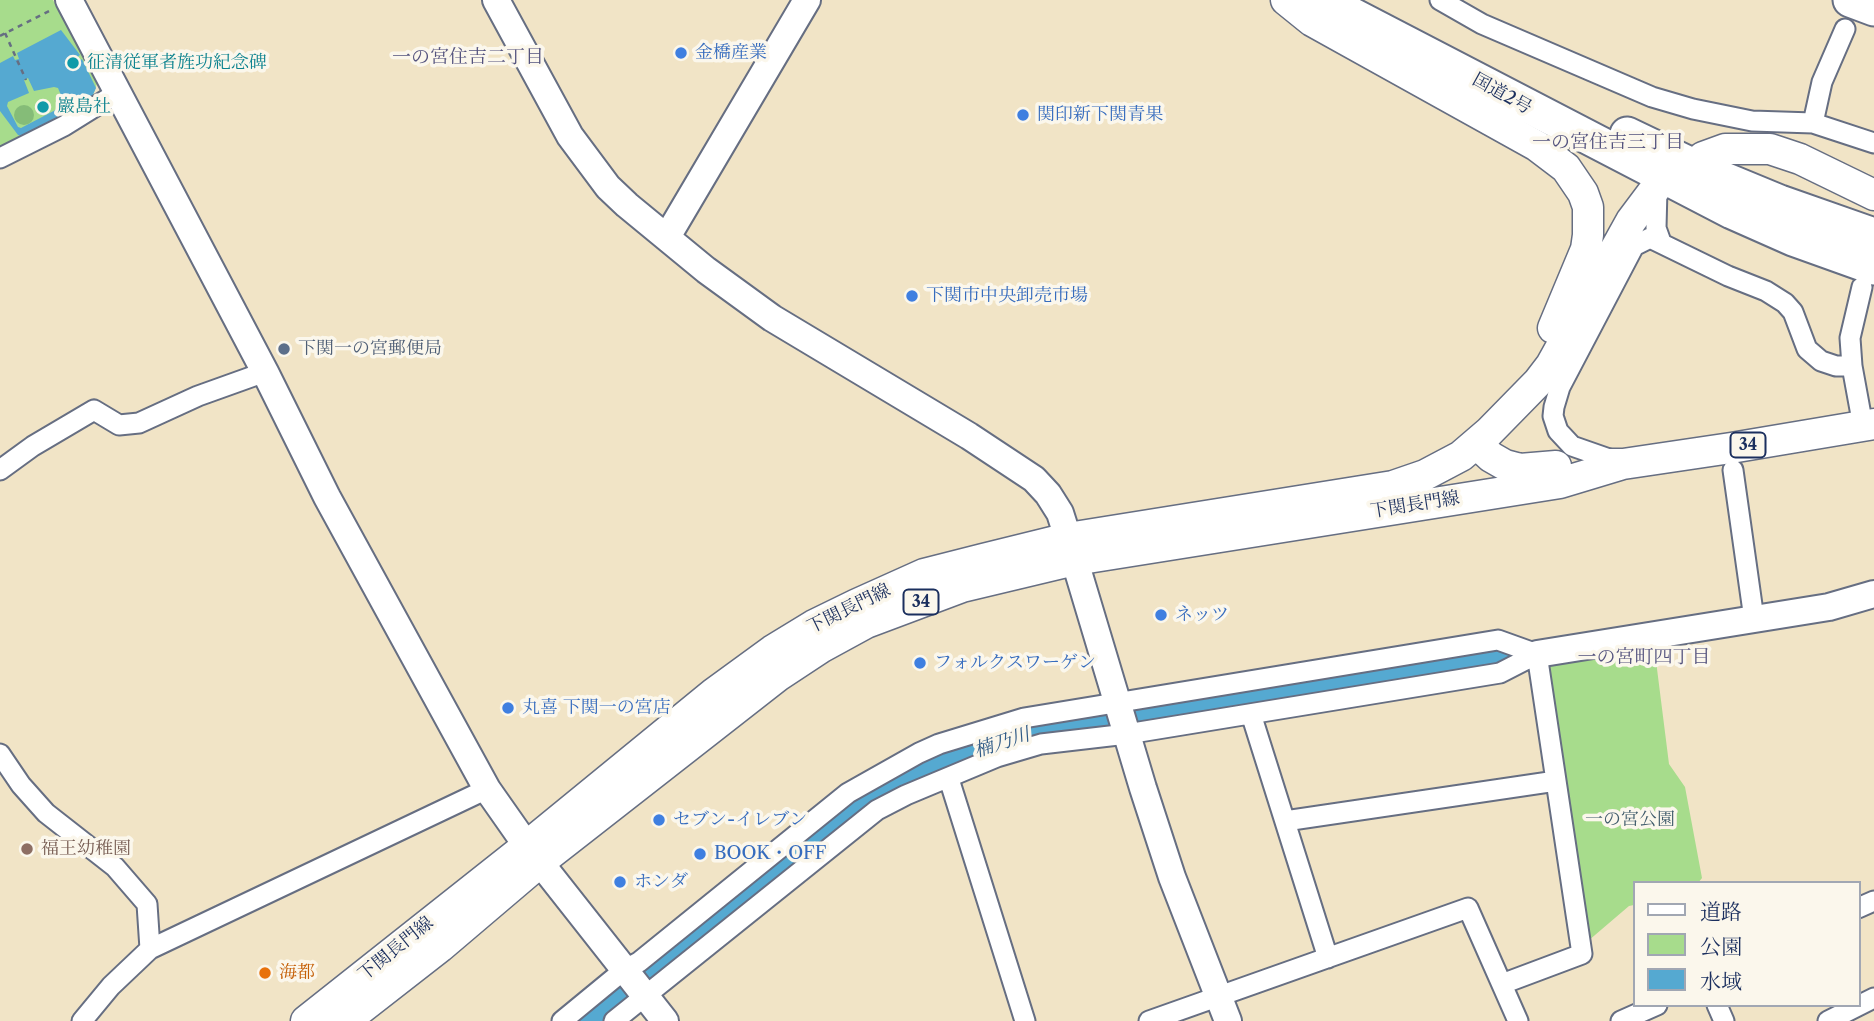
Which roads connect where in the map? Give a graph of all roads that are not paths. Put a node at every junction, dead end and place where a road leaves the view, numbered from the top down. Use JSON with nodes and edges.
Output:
{"nodes":[{"id":1,"x":496,"y":0,"type":"edge"},
{"id":2,"x":807,"y":0,"type":"edge"},
{"id":3,"x":1286,"y":0,"type":"edge"},
{"id":4,"x":1324,"y":0,"type":"edge"},
{"id":5,"x":1366,"y":0,"type":"edge"},
{"id":6,"x":1440,"y":0,"type":"edge"},
{"id":7,"x":66,"y":2,"type":"edge"},
{"id":8,"x":1874,"y":9,"type":"edge"},
{"id":9,"x":1848,"y":14,"type":"edge"},
{"id":10,"x":117,"y":93,"type":"junction"},
{"id":11,"x":1813,"y":122,"type":"junction"},
{"id":12,"x":1874,"y":143,"type":"edge"},
{"id":13,"x":1703,"y":157,"type":"dead end"},
{"id":14,"x":0,"y":158,"type":"edge"},
{"id":15,"x":1658,"y":186,"type":"joint"},
{"id":16,"x":1874,"y":195,"type":"edge"},
{"id":17,"x":1874,"y":235,"type":"edge"},
{"id":18,"x":667,"y":237,"type":"junction"},
{"id":19,"x":1661,"y":242,"type":"junction"},
{"id":20,"x":1868,"y":278,"type":"edge"},
{"id":21,"x":1852,"y":366,"type":"junction"},
{"id":22,"x":265,"y":372,"type":"junction"},
{"id":23,"x":1869,"y":425,"type":"edge"},
{"id":24,"x":1483,"y":438,"type":"junction"},
{"id":25,"x":1623,"y":464,"type":"junction"},
{"id":26,"x":0,"y":470,"type":"edge"},
{"id":27,"x":1732,"y":470,"type":"dead end"},
{"id":28,"x":1072,"y":549,"type":"junction"},
{"id":29,"x":1874,"y":594,"type":"edge"},
{"id":30,"x":1754,"y":619,"type":"junction"},
{"id":31,"x":1537,"y":654,"type":"junction"},
{"id":32,"x":1251,"y":714,"type":"junction"},
{"id":33,"x":1123,"y":718,"type":"junction"},
{"id":34,"x":0,"y":754,"type":"edge"},
{"id":35,"x":949,"y":779,"type":"junction"},
{"id":36,"x":1556,"y":781,"type":"junction"},
{"id":37,"x":487,"y":789,"type":"junction"},
{"id":38,"x":1285,"y":821,"type":"junction"},
{"id":39,"x":533,"y":854,"type":"junction"},
{"id":40,"x":150,"y":949,"type":"junction"},
{"id":41,"x":1328,"y":958,"type":"junction"},
{"id":42,"x":634,"y":983,"type":"junction"},
{"id":43,"x":1502,"y":984,"type":"junction"},
{"id":44,"x":1652,"y":1007,"type":"edge"},
{"id":45,"x":1856,"y":1007,"type":"edge"},
{"id":46,"x":1223,"y":1009,"type":"edge"},
{"id":47,"x":82,"y":1021,"type":"edge"},
{"id":48,"x":306,"y":1021,"type":"edge"},
{"id":49,"x":345,"y":1021,"type":"edge"},
{"id":50,"x":562,"y":1021,"type":"edge"},
{"id":51,"x":614,"y":1021,"type":"edge"},
{"id":52,"x":665,"y":1021,"type":"edge"},
{"id":53,"x":1025,"y":1021,"type":"edge"},
{"id":54,"x":1149,"y":1021,"type":"edge"},
{"id":55,"x":1518,"y":1021,"type":"edge"},
{"id":56,"x":1621,"y":1021,"type":"edge"},
{"id":57,"x":1828,"y":1021,"type":"edge"}],
"edges":[{"from":1,"to":18,"type":"street"},
{"from":2,"to":18,"type":"street"},
{"from":3,"to":24,"type":"main road"},
{"from":4,"to":20,"type":"highway","name":"国道2号"},
{"from":5,"to":17,"type":"highway","name":"国道2号"},
{"from":6,"to":11,"type":"street"},
{"from":7,"to":10,"type":"street"},
{"from":8,"to":9,"type":"highway"},
{"from":9,"to":11,"type":"street"},
{"from":10,"to":14,"type":"street"},
{"from":10,"to":22,"type":"street"},
{"from":11,"to":12,"type":"street"},
{"from":13,"to":16,"type":"main road"},
{"from":15,"to":19,"type":"street"},
{"from":15,"to":24,"type":"main road"},
{"from":18,"to":28,"type":"street"},
{"from":19,"to":21,"type":"street"},
{"from":19,"to":25,"type":"street"},
{"from":20,"to":21,"type":"street"},
{"from":21,"to":23,"type":"street"},
{"from":22,"to":26,"type":"street"},
{"from":22,"to":37,"type":"street"},
{"from":23,"to":25,"type":"main road","name":"下関長門線","number":"34"},
{"from":24,"to":25,"type":"main road","name":"下関長門線","number":"34"},
{"from":24,"to":28,"type":"main road","name":"下関長門線","number":"34"},
{"from":25,"to":28,"type":"main road","name":"下関長門線","number":"34"},
{"from":27,"to":30,"type":"street"},
{"from":28,"to":33,"type":"street"},
{"from":28,"to":39,"type":"main road","name":"下関長門線","number":"34"},
{"from":29,"to":30,"type":"street"},
{"from":30,"to":31,"type":"street"},
{"from":31,"to":32,"type":"street"},
{"from":31,"to":33,"type":"street"},
{"from":31,"to":36,"type":"street"},
{"from":32,"to":33,"type":"street"},
{"from":32,"to":38,"type":"street"},
{"from":33,"to":35,"type":"street"},
{"from":33,"to":42,"type":"street"},
{"from":33,"to":46,"type":"street"},
{"from":34,"to":40,"type":"street"},
{"from":35,"to":42,"type":"street"},
{"from":35,"to":53,"type":"street"},
{"from":36,"to":38,"type":"street"},
{"from":36,"to":43,"type":"street"},
{"from":37,"to":39,"type":"street"},
{"from":37,"to":40,"type":"street"},
{"from":38,"to":41,"type":"street"},
{"from":39,"to":42,"type":"street"},
{"from":39,"to":48,"type":"main road","name":"下関長門線","number":"34"},
{"from":39,"to":49,"type":"main road","name":"下関長門線","number":"34"},
{"from":40,"to":47,"type":"street"},
{"from":41,"to":43,"type":"street"},
{"from":41,"to":46,"type":"street"},
{"from":42,"to":50,"type":"street"},
{"from":42,"to":51,"type":"street"},
{"from":42,"to":52,"type":"street"},
{"from":43,"to":55,"type":"street"},
{"from":44,"to":56,"type":"street"},
{"from":45,"to":57,"type":"street"},
{"from":46,"to":54,"type":"street"}]}
